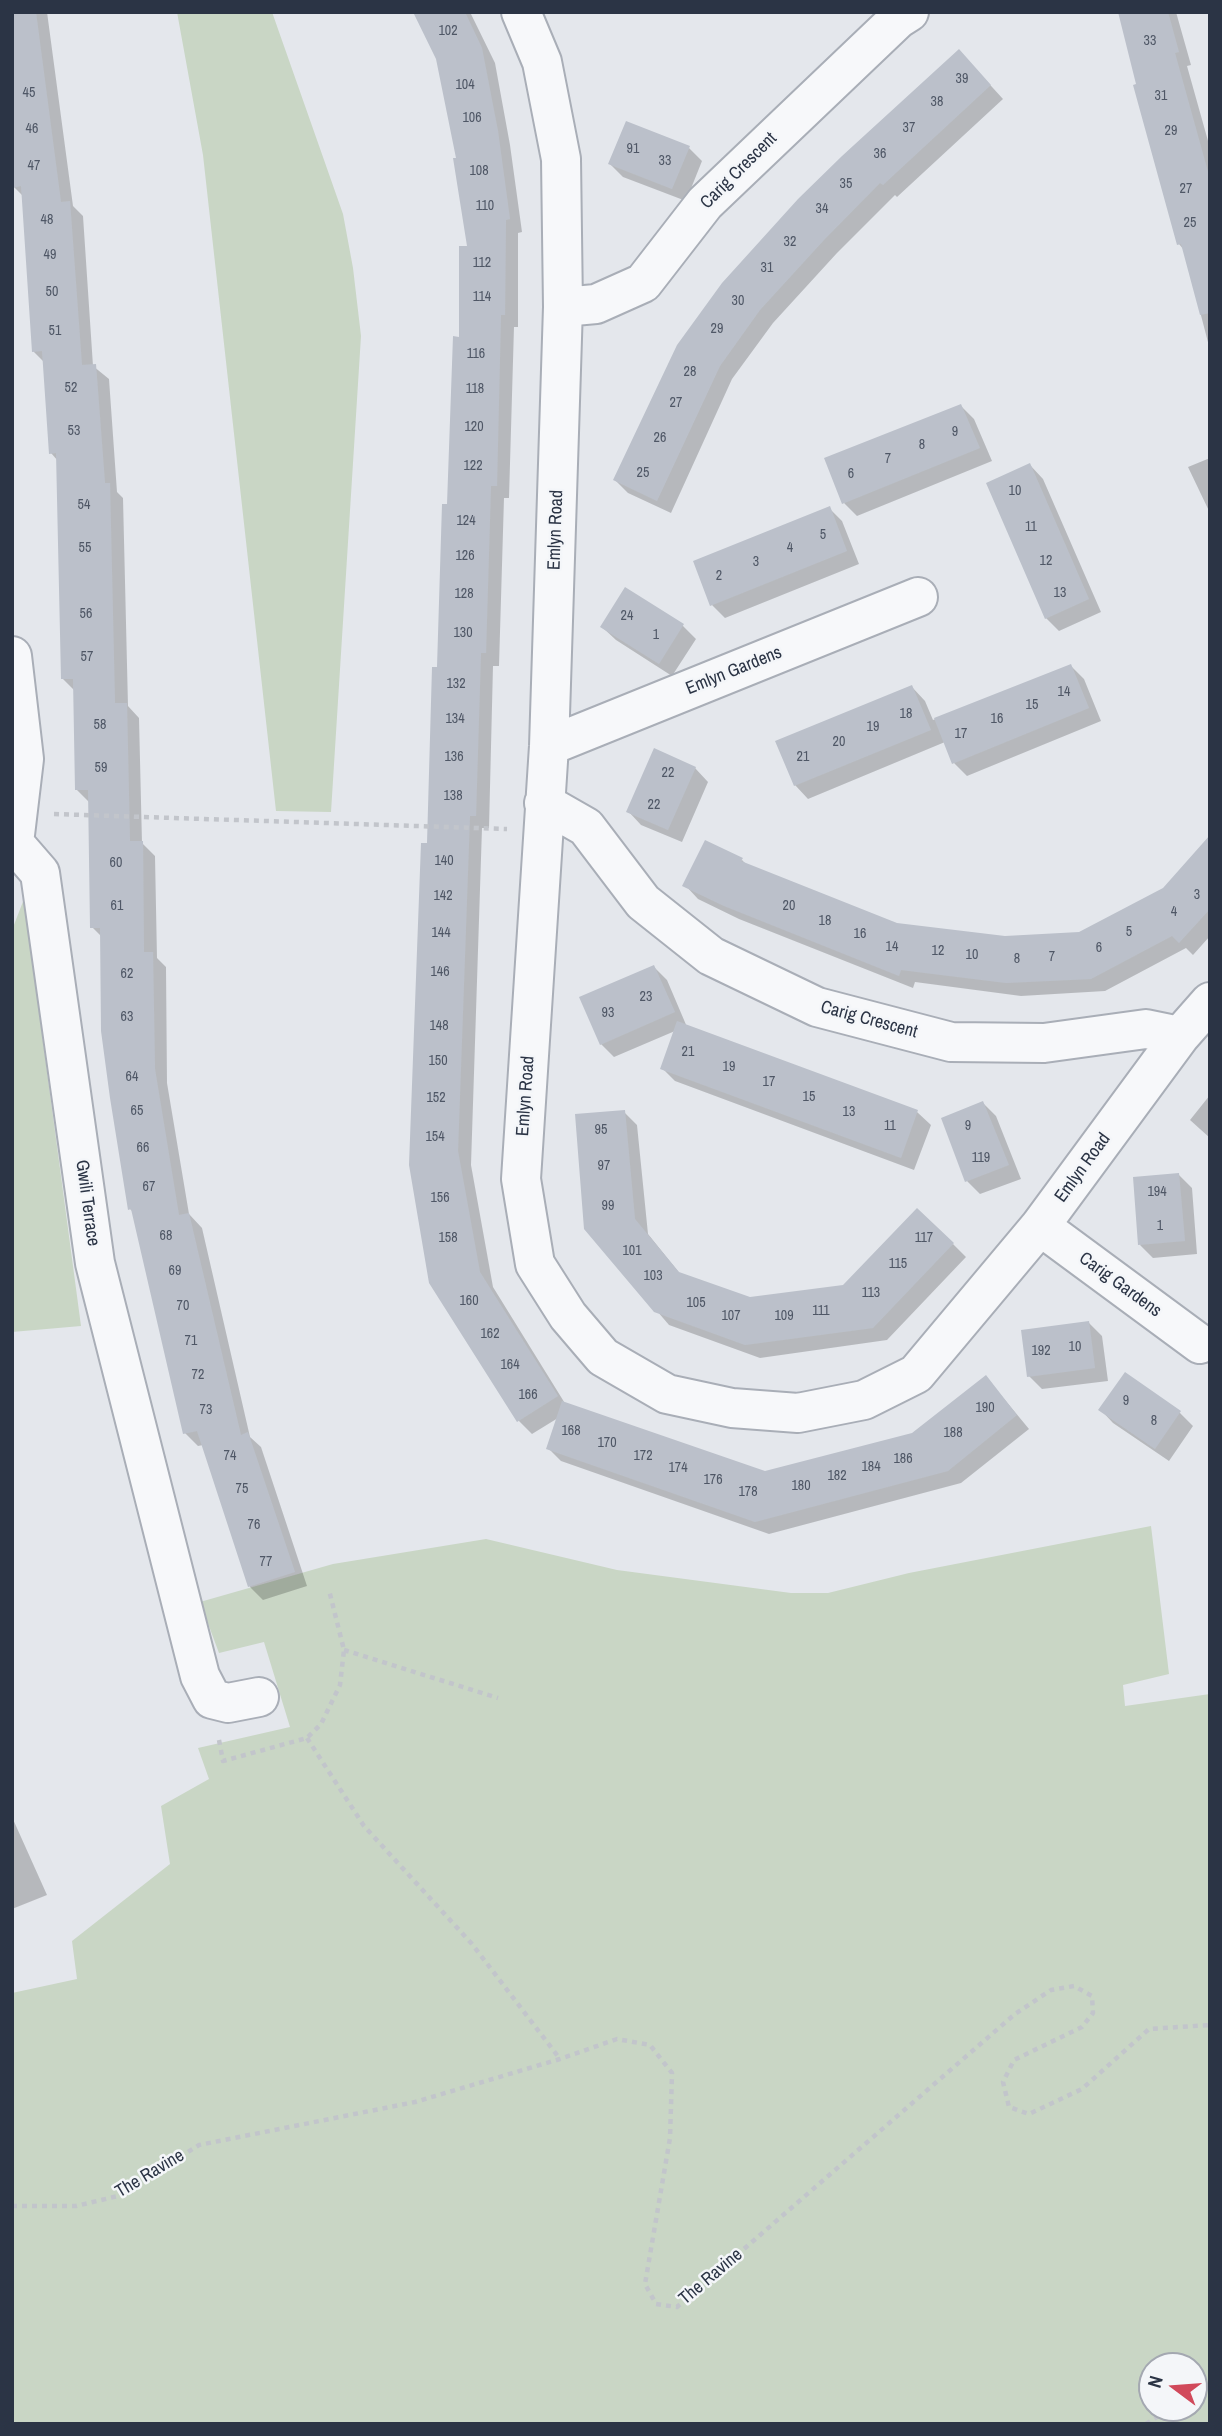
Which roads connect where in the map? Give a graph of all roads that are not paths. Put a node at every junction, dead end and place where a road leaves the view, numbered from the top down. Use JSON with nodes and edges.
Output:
{"nodes":[{"id":1,"x":522,"y":12,"type":"edge"},
{"id":2,"x":909,"y":12,"type":"edge"},
{"id":3,"x":563,"y":307,"type":"junction"},
{"id":4,"x":918,"y":597,"type":"dead end"},
{"id":5,"x":12,"y":656,"type":"edge"},
{"id":6,"x":549,"y":746,"type":"junction"},
{"id":7,"x":544,"y":817,"type":"junction"},
{"id":8,"x":15,"y":835,"type":"edge"},
{"id":9,"x":1210,"y":1002,"type":"edge"},
{"id":10,"x":1181,"y":1036,"type":"junction"},
{"id":11,"x":1040,"y":1226,"type":"junction"},
{"id":12,"x":1200,"y":1344,"type":"dead end"},
{"id":13,"x":259,"y":1696,"type":"dead end"}],
"edges":[{"from":1,"to":3,"type":"street","name":"Emlyn Road"},
{"from":2,"to":3,"type":"street","name":"Carig Crescent"},
{"from":3,"to":6,"type":"street","name":"Emlyn Road"},
{"from":4,"to":6,"type":"street","name":"Emlyn Gardens"},
{"from":5,"to":8,"type":"street"},
{"from":6,"to":7,"type":"street","name":"Emlyn Road"},
{"from":7,"to":10,"type":"street","name":"Carig Crescent"},
{"from":7,"to":11,"type":"street","name":"Emlyn Road"},
{"from":8,"to":13,"type":"street","name":"Gwili Terrace"},
{"from":9,"to":10,"type":"street","name":"Emlyn Road"},
{"from":10,"to":11,"type":"street","name":"Emlyn Road"},
{"from":11,"to":12,"type":"street","name":"Carig Gardens"}]}
